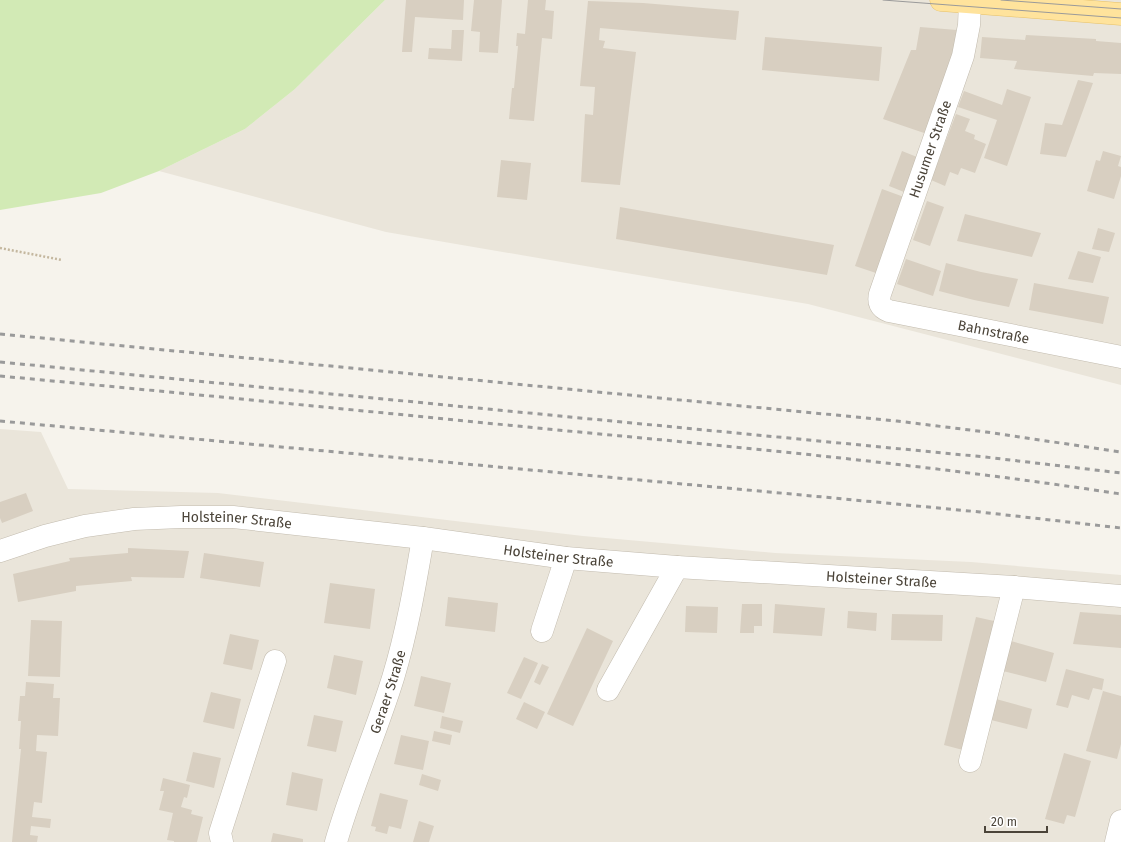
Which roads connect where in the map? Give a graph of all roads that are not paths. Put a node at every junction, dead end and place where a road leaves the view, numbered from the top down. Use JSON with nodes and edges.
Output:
{"nodes":[{"id":1,"x":941,"y":0,"type":"edge"},
{"id":2,"x":970,"y":2,"type":"junction"},
{"id":3,"x":1121,"y":14,"type":"edge"},
{"id":4,"x":880,"y":294,"type":"joint"},
{"id":5,"x":1121,"y":357,"type":"edge"},
{"id":6,"x":423,"y":538,"type":"junction"},
{"id":7,"x":0,"y":551,"type":"edge"},
{"id":8,"x":566,"y":558,"type":"junction"},
{"id":9,"x":677,"y":567,"type":"junction"},
{"id":10,"x":1014,"y":587,"type":"junction"},
{"id":11,"x":1121,"y":596,"type":"edge"},
{"id":12,"x":542,"y":631,"type":"dead end"},
{"id":13,"x":275,"y":661,"type":"dead end"},
{"id":14,"x":608,"y":690,"type":"dead end"},
{"id":15,"x":970,"y":761,"type":"dead end"},
{"id":16,"x":1121,"y":821,"type":"edge"},
{"id":17,"x":222,"y":842,"type":"edge"},
{"id":18,"x":336,"y":842,"type":"edge"},
{"id":19,"x":1116,"y":842,"type":"edge"}],
"edges":[{"from":1,"to":2,"type":"main road"},
{"from":2,"to":3,"type":"main road"},
{"from":2,"to":4,"type":"street","name":"Husumer Straße"},
{"from":4,"to":5,"type":"street","name":"Bahnstraße"},
{"from":6,"to":7,"type":"street","name":"Holsteiner Straße"},
{"from":6,"to":8,"type":"street","name":"Holsteiner Straße"},
{"from":6,"to":18,"type":"street","name":"Geraer Straße"},
{"from":8,"to":9,"type":"street","name":"Holsteiner Straße"},
{"from":8,"to":12,"type":"street"},
{"from":9,"to":10,"type":"street","name":"Holsteiner Straße"},
{"from":9,"to":14,"type":"street"},
{"from":10,"to":11,"type":"street","name":"Holsteiner Straße"},
{"from":10,"to":15,"type":"street"},
{"from":13,"to":17,"type":"street"},
{"from":16,"to":19,"type":"street"}]}
